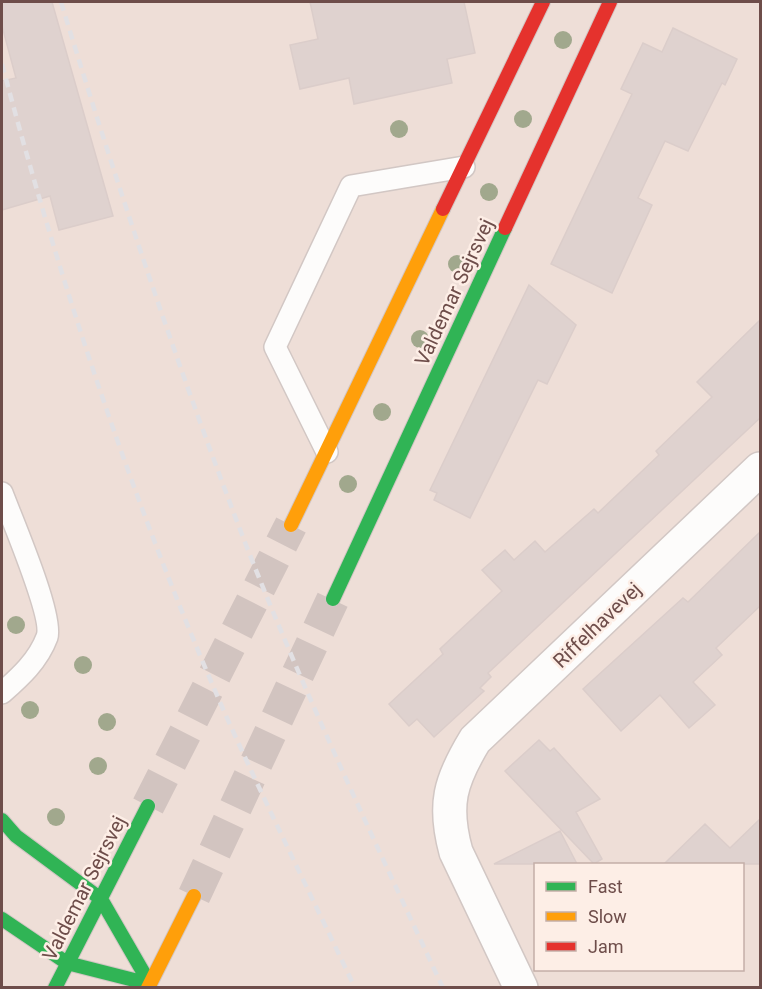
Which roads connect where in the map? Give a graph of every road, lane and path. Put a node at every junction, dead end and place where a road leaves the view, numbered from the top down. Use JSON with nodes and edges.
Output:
{"nodes":[{"id":1,"x":543,"y":2,"type":"edge"},
{"id":2,"x":610,"y":2,"type":"edge"},
{"id":3,"x":464,"y":167,"type":"junction"},
{"id":4,"x":327,"y":452,"type":"junction"},
{"id":5,"x":760,"y":469,"type":"edge"},
{"id":6,"x":2,"y":493,"type":"edge"},
{"id":7,"x":291,"y":525,"type":"tunnel mouth"},
{"id":8,"x":333,"y":599,"type":"tunnel mouth"},
{"id":9,"x":2,"y":693,"type":"edge"},
{"id":10,"x":148,"y":806,"type":"tunnel mouth"},
{"id":11,"x":2,"y":820,"type":"edge"},
{"id":12,"x":194,"y":896,"type":"tunnel mouth"},
{"id":13,"x":101,"y":899,"type":"junction"},
{"id":14,"x":2,"y":919,"type":"edge"},
{"id":15,"x":67,"y":963,"type":"junction"},
{"id":16,"x":149,"y":986,"type":"edge"},
{"id":17,"x":55,"y":987,"type":"edge"},
{"id":18,"x":521,"y":987,"type":"edge"}],
"edges":[{"from":1,"to":3,"type":"main road"},
{"from":2,"to":8,"type":"main road","name":"Valdemar Sejrsvej"},
{"from":3,"to":4,"type":"main road"},
{"from":3,"to":4,"type":"lane"},
{"from":4,"to":7,"type":"main road"},
{"from":5,"to":18,"type":"street","name":"Riffelhavevej"},
{"from":6,"to":9,"type":"lane"},
{"from":10,"to":13,"type":"main road","name":"Valdemar Sejrsvej"},
{"from":11,"to":13,"type":"main road"},
{"from":12,"to":16,"type":"main road"},
{"from":13,"to":15,"type":"main road","name":"Valdemar Sejrsvej"},
{"from":13,"to":16,"type":"main road"},
{"from":14,"to":15,"type":"main road"},
{"from":15,"to":16,"type":"main road"},
{"from":15,"to":17,"type":"main road","name":"Valdemar Sejrsvej"}]}
